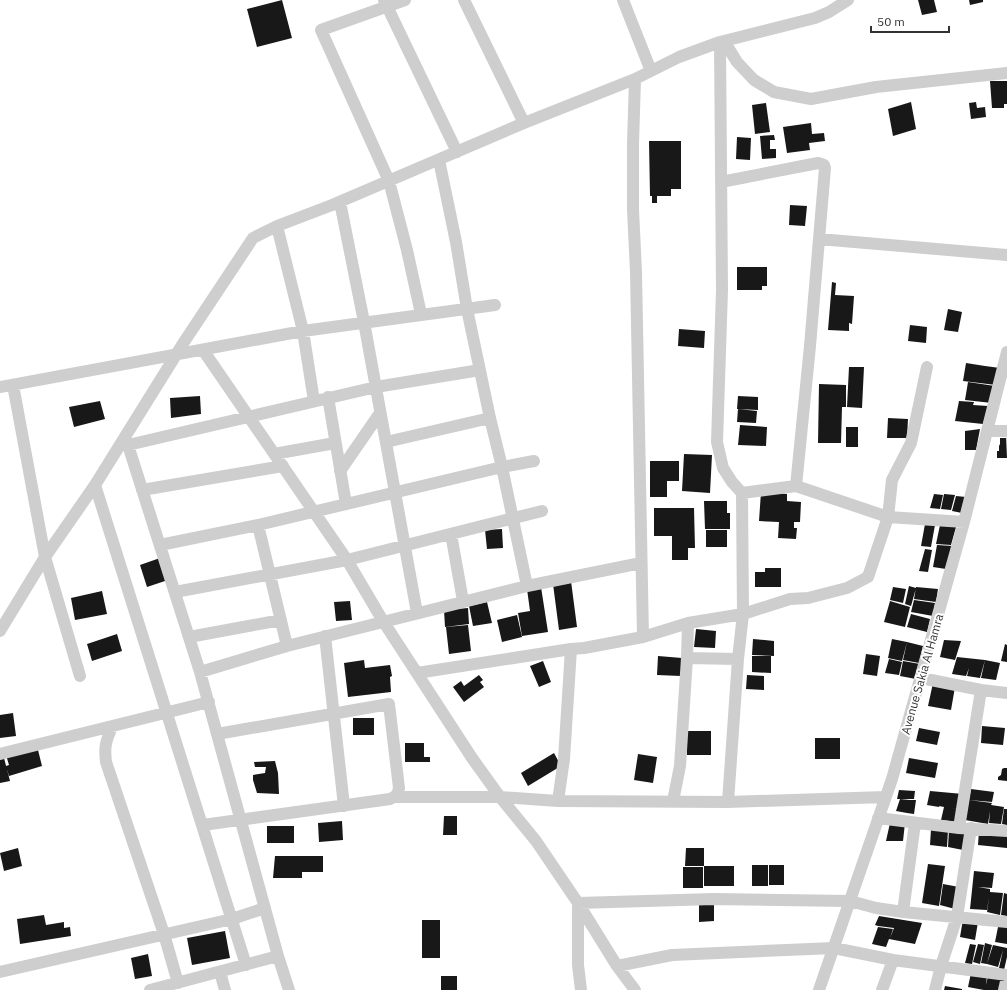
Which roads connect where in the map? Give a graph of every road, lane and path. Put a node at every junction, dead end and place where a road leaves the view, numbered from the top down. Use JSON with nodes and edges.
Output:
{"nodes":[{"id":1,"x":405,"y":0,"type":"edge"},
{"id":2,"x":464,"y":0,"type":"edge"},
{"id":3,"x":623,"y":0,"type":"edge"},
{"id":4,"x":848,"y":0,"type":"edge"},
{"id":5,"x":385,"y":3,"type":"edge"},
{"id":6,"x":722,"y":42,"type":"junction"},
{"id":7,"x":651,"y":71,"type":"junction"},
{"id":8,"x":1007,"y":73,"type":"edge"},
{"id":9,"x":635,"y":79,"type":"junction"},
{"id":10,"x":524,"y":123,"type":"junction"},
{"id":11,"x":457,"y":152,"type":"junction"},
{"id":12,"x":439,"y":160,"type":"junction"},
{"id":13,"x":389,"y":181,"type":"junction"},
{"id":14,"x":721,"y":182,"type":"junction"},
{"id":15,"x":340,"y":202,"type":"junction"},
{"id":16,"x":277,"y":226,"type":"junction"},
{"id":17,"x":819,"y":239,"type":"junction"},
{"id":18,"x":1007,"y":255,"type":"edge"},
{"id":19,"x":495,"y":304,"type":"dead end"},
{"id":20,"x":467,"y":308,"type":"junction"},
{"id":21,"x":421,"y":314,"type":"junction"},
{"id":22,"x":364,"y":322,"type":"junction"},
{"id":23,"x":303,"y":331,"type":"junction"},
{"id":24,"x":203,"y":350,"type":"junction"},
{"id":25,"x":1007,"y":352,"type":"edge"},
{"id":26,"x":176,"y":355,"type":"junction"},
{"id":27,"x":927,"y":367,"type":"dead end"},
{"id":28,"x":480,"y":370,"type":"junction"},
{"id":29,"x":13,"y":385,"type":"junction"},
{"id":30,"x":0,"y":387,"type":"edge"},
{"id":31,"x":376,"y":387,"type":"junction"},
{"id":32,"x":328,"y":397,"type":"junction"},
{"id":33,"x":314,"y":401,"type":"junction"},
{"id":34,"x":380,"y":413,"type":"junction"},
{"id":35,"x":248,"y":416,"type":"junction"},
{"id":36,"x":490,"y":418,"type":"junction"},
{"id":37,"x":987,"y":431,"type":"junction"},
{"id":38,"x":1007,"y":431,"type":"edge"},
{"id":39,"x":126,"y":441,"type":"junction"},
{"id":40,"x":386,"y":442,"type":"junction"},
{"id":41,"x":335,"y":443,"type":"junction"},
{"id":42,"x":274,"y":454,"type":"junction"},
{"id":43,"x":534,"y":461,"type":"dead end"},
{"id":44,"x":283,"y":466,"type":"junction"},
{"id":45,"x":502,"y":467,"type":"junction"},
{"id":46,"x":340,"y":471,"type":"junction"},
{"id":47,"x":95,"y":485,"type":"junction"},
{"id":48,"x":796,"y":486,"type":"junction"},
{"id":49,"x":142,"y":490,"type":"junction"},
{"id":50,"x":395,"y":492,"type":"junction"},
{"id":51,"x":742,"y":493,"type":"junction"},
{"id":52,"x":346,"y":504,"type":"junction"},
{"id":53,"x":542,"y":511,"type":"dead end"},
{"id":54,"x":314,"y":512,"type":"junction"},
{"id":55,"x":888,"y":517,"type":"junction"},
{"id":56,"x":513,"y":519,"type":"junction"},
{"id":57,"x":964,"y":522,"type":"junction"},
{"id":58,"x":258,"y":525,"type":"junction"},
{"id":59,"x":451,"y":534,"type":"junction"},
{"id":60,"x":160,"y":545,"type":"junction"},
{"id":61,"x":404,"y":546,"type":"junction"},
{"id":62,"x":44,"y":557,"type":"junction"},
{"id":63,"x":347,"y":560,"type":"junction"},
{"id":64,"x":641,"y":563,"type":"junction"},
{"id":65,"x":270,"y":575,"type":"junction"},
{"id":66,"x":526,"y":586,"type":"junction"},
{"id":67,"x":175,"y":592,"type":"junction"},
{"id":68,"x":463,"y":601,"type":"junction"},
{"id":69,"x":417,"y":613,"type":"junction"},
{"id":70,"x":743,"y":614,"type":"junction"},
{"id":71,"x":281,"y":620,"type":"junction"},
{"id":72,"x":383,"y":622,"type":"junction"},
{"id":73,"x":688,"y":623,"type":"junction"},
{"id":74,"x":0,"y":631,"type":"edge"},
{"id":75,"x":325,"y":636,"type":"junction"},
{"id":76,"x":643,"y":637,"type":"junction"},
{"id":77,"x":189,"y":638,"type":"junction"},
{"id":78,"x":287,"y":646,"type":"junction"},
{"id":79,"x":571,"y":649,"type":"junction"},
{"id":80,"x":687,"y":658,"type":"junction"},
{"id":81,"x":738,"y":659,"type":"junction"},
{"id":82,"x":200,"y":672,"type":"junction"},
{"id":83,"x":417,"y":673,"type":"junction"},
{"id":84,"x":80,"y":676,"type":"dead end"},
{"id":85,"x":921,"y":678,"type":"junction"},
{"id":86,"x":981,"y":690,"type":"junction"},
{"id":87,"x":1007,"y":693,"type":"edge"},
{"id":88,"x":209,"y":702,"type":"junction"},
{"id":89,"x":167,"y":712,"type":"junction"},
{"id":90,"x":334,"y":714,"type":"junction"},
{"id":91,"x":112,"y":727,"type":"junction"},
{"id":92,"x":217,"y":734,"type":"junction"},
{"id":93,"x":0,"y":754,"type":"edge"},
{"id":94,"x":395,"y":797,"type":"junction"},
{"id":95,"x":500,"y":797,"type":"junction"},
{"id":96,"x":886,"y":797,"type":"junction"},
{"id":97,"x":558,"y":801,"type":"junction"},
{"id":98,"x":673,"y":801,"type":"junction"},
{"id":99,"x":728,"y":802,"type":"junction"},
{"id":100,"x":344,"y":806,"type":"junction"},
{"id":101,"x":878,"y":818,"type":"junction"},
{"id":102,"x":241,"y":820,"type":"junction"},
{"id":103,"x":915,"y":823,"type":"junction"},
{"id":104,"x":202,"y":825,"type":"junction"},
{"id":105,"x":965,"y":828,"type":"junction"},
{"id":106,"x":1007,"y":831,"type":"edge"},
{"id":107,"x":850,"y":901,"type":"junction"},
{"id":108,"x":578,"y":903,"type":"junction"},
{"id":109,"x":265,"y":908,"type":"junction"},
{"id":110,"x":903,"y":912,"type":"junction"},
{"id":111,"x":957,"y":917,"type":"junction"},
{"id":112,"x":232,"y":919,"type":"junction"},
{"id":113,"x":1007,"y":922,"type":"edge"},
{"id":114,"x":164,"y":934,"type":"junction"},
{"id":115,"x":834,"y":948,"type":"junction"},
{"id":116,"x":278,"y":956,"type":"junction"},
{"id":117,"x":893,"y":960,"type":"junction"},
{"id":118,"x":246,"y":965,"type":"junction"},
{"id":119,"x":617,"y":966,"type":"junction"},
{"id":120,"x":941,"y":966,"type":"junction"},
{"id":121,"x":0,"y":972,"type":"edge"},
{"id":122,"x":220,"y":972,"type":"junction"},
{"id":123,"x":1007,"y":976,"type":"edge"},
{"id":124,"x":186,"y":984,"type":"edge"},
{"id":125,"x":150,"y":990,"type":"edge"},
{"id":126,"x":225,"y":990,"type":"edge"},
{"id":127,"x":289,"y":990,"type":"edge"},
{"id":128,"x":581,"y":990,"type":"edge"},
{"id":129,"x":635,"y":990,"type":"edge"},
{"id":130,"x":819,"y":990,"type":"edge"},
{"id":131,"x":882,"y":990,"type":"edge"},
{"id":132,"x":935,"y":990,"type":"edge"},
{"id":133,"x":1004,"y":990,"type":"edge"}],
"edges":[{"from":1,"to":5,"type":"street"},
{"from":2,"to":10,"type":"street"},
{"from":3,"to":7,"type":"street"},
{"from":4,"to":6,"type":"street"},
{"from":5,"to":11,"type":"street"},
{"from":5,"to":13,"type":"street"},
{"from":6,"to":7,"type":"street"},
{"from":6,"to":8,"type":"street"},
{"from":6,"to":14,"type":"street"},
{"from":7,"to":9,"type":"street"},
{"from":9,"to":10,"type":"street"},
{"from":9,"to":64,"type":"street"},
{"from":10,"to":11,"type":"street"},
{"from":11,"to":12,"type":"street"},
{"from":12,"to":13,"type":"street"},
{"from":12,"to":20,"type":"street"},
{"from":13,"to":15,"type":"street"},
{"from":13,"to":21,"type":"street"},
{"from":14,"to":17,"type":"street"},
{"from":14,"to":51,"type":"street"},
{"from":15,"to":16,"type":"street"},
{"from":15,"to":22,"type":"street"},
{"from":16,"to":23,"type":"street"},
{"from":16,"to":26,"type":"street"},
{"from":17,"to":18,"type":"street"},
{"from":17,"to":48,"type":"street"},
{"from":19,"to":20,"type":"street"},
{"from":20,"to":21,"type":"street"},
{"from":20,"to":28,"type":"street"},
{"from":21,"to":22,"type":"street"},
{"from":22,"to":23,"type":"street"},
{"from":22,"to":31,"type":"street"},
{"from":23,"to":24,"type":"street"},
{"from":23,"to":33,"type":"street"},
{"from":24,"to":26,"type":"street"},
{"from":24,"to":35,"type":"street"},
{"from":25,"to":37,"type":"street","name":"Avenue Sakia Al Hamra"},
{"from":26,"to":29,"type":"street"},
{"from":26,"to":39,"type":"street"},
{"from":27,"to":55,"type":"street"},
{"from":28,"to":31,"type":"street"},
{"from":28,"to":36,"type":"street"},
{"from":29,"to":30,"type":"street"},
{"from":29,"to":62,"type":"street"},
{"from":31,"to":32,"type":"street"},
{"from":31,"to":34,"type":"street"},
{"from":32,"to":33,"type":"street"},
{"from":32,"to":41,"type":"street"},
{"from":33,"to":35,"type":"street"},
{"from":34,"to":40,"type":"street"},
{"from":34,"to":46,"type":"street"},
{"from":35,"to":39,"type":"street"},
{"from":35,"to":42,"type":"street"},
{"from":36,"to":40,"type":"street"},
{"from":36,"to":45,"type":"street"},
{"from":37,"to":38,"type":"street"},
{"from":37,"to":57,"type":"street","name":"Avenue Sakia Al Hamra"},
{"from":39,"to":47,"type":"street"},
{"from":39,"to":49,"type":"street"},
{"from":40,"to":50,"type":"street"},
{"from":41,"to":42,"type":"street"},
{"from":41,"to":46,"type":"street"},
{"from":42,"to":44,"type":"street"},
{"from":43,"to":45,"type":"street"},
{"from":44,"to":49,"type":"street"},
{"from":44,"to":54,"type":"street"},
{"from":45,"to":50,"type":"street"},
{"from":45,"to":56,"type":"street"},
{"from":46,"to":52,"type":"street"},
{"from":47,"to":62,"type":"street"},
{"from":47,"to":89,"type":"street"},
{"from":48,"to":51,"type":"street"},
{"from":48,"to":55,"type":"street"},
{"from":49,"to":60,"type":"street"},
{"from":50,"to":52,"type":"street"},
{"from":50,"to":61,"type":"street"},
{"from":51,"to":70,"type":"street"},
{"from":52,"to":54,"type":"street"},
{"from":53,"to":56,"type":"street"},
{"from":54,"to":58,"type":"street"},
{"from":54,"to":63,"type":"street"},
{"from":55,"to":57,"type":"street"},
{"from":55,"to":70,"type":"street"},
{"from":56,"to":59,"type":"street"},
{"from":56,"to":66,"type":"street"},
{"from":57,"to":85,"type":"street","name":"Avenue Sakia Al Hamra"},
{"from":58,"to":60,"type":"street"},
{"from":58,"to":65,"type":"street"},
{"from":59,"to":61,"type":"street"},
{"from":59,"to":68,"type":"street"},
{"from":60,"to":67,"type":"street"},
{"from":61,"to":63,"type":"street"},
{"from":61,"to":69,"type":"street"},
{"from":62,"to":74,"type":"street"},
{"from":62,"to":84,"type":"street"},
{"from":63,"to":65,"type":"street"},
{"from":63,"to":72,"type":"street"},
{"from":64,"to":66,"type":"street"},
{"from":64,"to":76,"type":"street"},
{"from":65,"to":67,"type":"street"},
{"from":65,"to":71,"type":"street"},
{"from":66,"to":68,"type":"street"},
{"from":67,"to":77,"type":"street"},
{"from":68,"to":69,"type":"street"},
{"from":69,"to":72,"type":"street"},
{"from":70,"to":73,"type":"street"},
{"from":70,"to":81,"type":"street"},
{"from":71,"to":77,"type":"street"},
{"from":71,"to":78,"type":"street"},
{"from":72,"to":75,"type":"street"},
{"from":72,"to":83,"type":"street"},
{"from":73,"to":76,"type":"street"},
{"from":73,"to":80,"type":"street"},
{"from":75,"to":78,"type":"street"},
{"from":75,"to":90,"type":"street"},
{"from":76,"to":79,"type":"street"},
{"from":77,"to":82,"type":"street"},
{"from":78,"to":82,"type":"street"},
{"from":79,"to":83,"type":"street"},
{"from":79,"to":97,"type":"street"},
{"from":80,"to":81,"type":"street"},
{"from":80,"to":98,"type":"street"},
{"from":81,"to":99,"type":"street"},
{"from":82,"to":88,"type":"street"},
{"from":83,"to":95,"type":"street"},
{"from":85,"to":86,"type":"street"},
{"from":85,"to":96,"type":"street","name":"Avenue Sakia Al Hamra"},
{"from":86,"to":87,"type":"street"},
{"from":86,"to":105,"type":"street"},
{"from":88,"to":89,"type":"street"},
{"from":88,"to":92,"type":"street"},
{"from":89,"to":91,"type":"street"},
{"from":89,"to":104,"type":"street"},
{"from":90,"to":92,"type":"street"},
{"from":90,"to":94,"type":"street"},
{"from":90,"to":100,"type":"street"},
{"from":91,"to":93,"type":"street"},
{"from":91,"to":114,"type":"street"},
{"from":92,"to":102,"type":"street"},
{"from":94,"to":95,"type":"street"},
{"from":94,"to":100,"type":"street"},
{"from":95,"to":97,"type":"street"},
{"from":95,"to":108,"type":"street"},
{"from":96,"to":99,"type":"street"},
{"from":96,"to":101,"type":"street","name":"Avenue Sakia Al Hamra"},
{"from":97,"to":98,"type":"street"},
{"from":98,"to":99,"type":"street"},
{"from":100,"to":102,"type":"street"},
{"from":101,"to":103,"type":"street"},
{"from":101,"to":107,"type":"street","name":"Avenue Sakia Al Hamra"},
{"from":102,"to":104,"type":"street"},
{"from":102,"to":109,"type":"street"},
{"from":103,"to":105,"type":"street"},
{"from":103,"to":110,"type":"street"},
{"from":104,"to":112,"type":"street"},
{"from":105,"to":106,"type":"street"},
{"from":105,"to":111,"type":"street"},
{"from":107,"to":108,"type":"street"},
{"from":107,"to":110,"type":"street"},
{"from":107,"to":115,"type":"street","name":"Avenue Sakia Al Hamra"},
{"from":108,"to":119,"type":"street"},
{"from":108,"to":128,"type":"street"},
{"from":109,"to":112,"type":"street"},
{"from":109,"to":116,"type":"street"},
{"from":110,"to":111,"type":"street"},
{"from":111,"to":113,"type":"street"},
{"from":111,"to":120,"type":"street"},
{"from":112,"to":114,"type":"street"},
{"from":112,"to":118,"type":"street"},
{"from":114,"to":121,"type":"street"},
{"from":114,"to":124,"type":"street"},
{"from":115,"to":117,"type":"street"},
{"from":115,"to":119,"type":"street"},
{"from":115,"to":130,"type":"street","name":"Avenue Sakia Al Hamra"},
{"from":116,"to":118,"type":"street"},
{"from":116,"to":127,"type":"street"},
{"from":117,"to":120,"type":"street"},
{"from":117,"to":131,"type":"street"},
{"from":118,"to":122,"type":"street"},
{"from":119,"to":129,"type":"street"},
{"from":120,"to":123,"type":"street"},
{"from":120,"to":132,"type":"street"},
{"from":122,"to":124,"type":"street"},
{"from":122,"to":126,"type":"street"},
{"from":123,"to":133,"type":"street"},
{"from":124,"to":125,"type":"street"}]}
